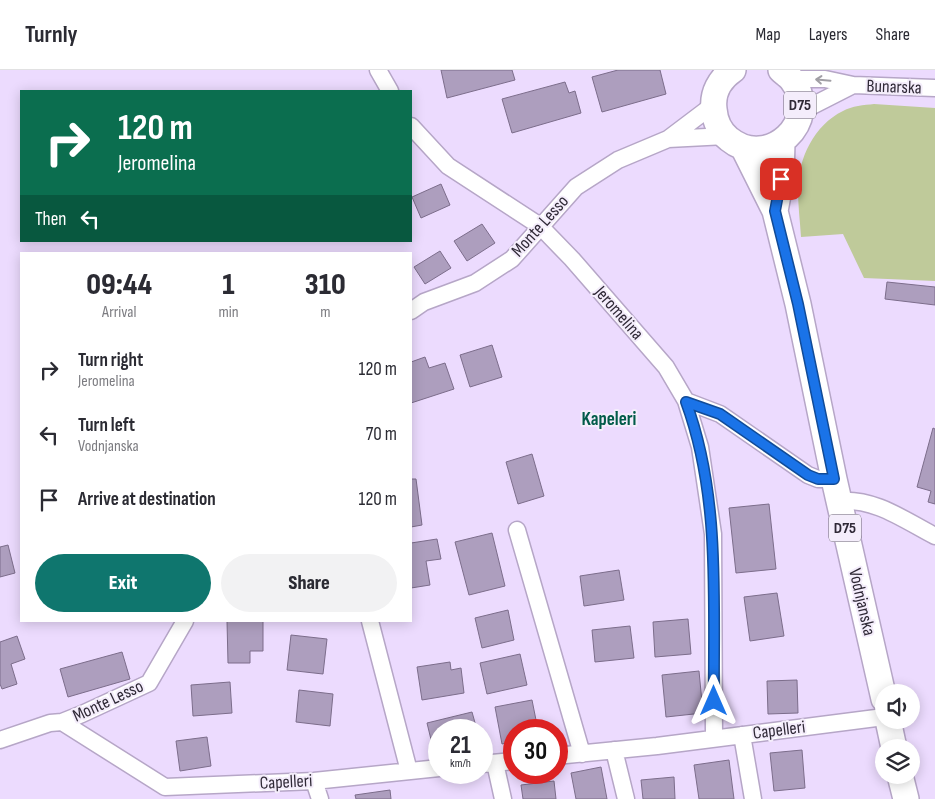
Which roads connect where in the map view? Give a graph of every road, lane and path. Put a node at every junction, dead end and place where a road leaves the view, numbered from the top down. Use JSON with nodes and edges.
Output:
{"nodes":[{"id":1,"x":378,"y":70,"type":"edge"},
{"id":2,"x":726,"y":73,"type":"edge"},
{"id":3,"x":786,"y":75,"type":"edge"},
{"id":4,"x":853,"y":85,"type":"junction"},
{"id":5,"x":935,"y":88,"type":"edge"},
{"id":6,"x":389,"y":90,"type":"edge"},
{"id":7,"x":713,"y":105,"type":"junction"},
{"id":8,"x":800,"y":112,"type":"junction"},
{"id":9,"x":412,"y":127,"type":"edge"},
{"id":10,"x":668,"y":139,"type":"junction"},
{"id":11,"x":734,"y":142,"type":"junction"},
{"id":12,"x":782,"y":142,"type":"junction"},
{"id":13,"x":775,"y":211,"type":"junction"},
{"id":14,"x":540,"y":226,"type":"junction"},
{"id":15,"x":412,"y":310,"type":"edge"},
{"id":16,"x":686,"y":402,"type":"junction"},
{"id":17,"x":836,"y":490,"type":"junction"},
{"id":18,"x":517,"y":530,"type":"dead end"},
{"id":19,"x":935,"y":536,"type":"edge"},
{"id":20,"x":185,"y":622,"type":"edge"},
{"id":21,"x":370,"y":622,"type":"edge"},
{"id":22,"x":881,"y":684,"type":"edge"},
{"id":23,"x":875,"y":718,"type":"edge"},
{"id":24,"x":62,"y":722,"type":"junction"},
{"id":25,"x":742,"y":735,"type":"junction"},
{"id":26,"x":714,"y":738,"type":"junction"},
{"id":27,"x":0,"y":740,"type":"edge"},
{"id":28,"x":614,"y":750,"type":"junction"},
{"id":29,"x":582,"y":754,"type":"junction"},
{"id":30,"x":568,"y":755,"type":"edge"},
{"id":31,"x":428,"y":769,"type":"edge"},
{"id":32,"x":409,"y":771,"type":"junction"},
{"id":33,"x":493,"y":775,"type":"edge"},
{"id":34,"x":314,"y":781,"type":"junction"},
{"id":35,"x":902,"y":784,"type":"edge"},
{"id":36,"x":320,"y":799,"type":"edge"},
{"id":37,"x":503,"y":799,"type":"edge"},
{"id":38,"x":626,"y":799,"type":"edge"},
{"id":39,"x":753,"y":799,"type":"edge"},
{"id":40,"x":906,"y":799,"type":"edge"}],
"edges":[{"from":1,"to":6,"type":"street"},
{"from":2,"to":7,"type":"main road"},
{"from":4,"to":3,"type":"street","name":"Bunarska","one_way":true},
{"from":3,"to":8,"type":"main road","number":"D75"},
{"from":4,"to":5,"type":"street","name":"Bunarska"},
{"from":4,"to":8,"type":"street","name":"Bunarska"},
{"from":7,"to":10,"type":"street","name":"Monte Lesso"},
{"from":7,"to":11,"type":"main road","name":"Vodnjanska","number":"D75"},
{"from":8,"to":12,"type":"main road","number":"D75"},
{"from":9,"to":14,"type":"street","name":"Jeromelina"},
{"from":10,"to":11,"type":"street","name":"Monte Lesso"},
{"from":10,"to":14,"type":"street","name":"Monte Lesso"},
{"from":11,"to":12,"type":"main road","number":"D75"},
{"from":11,"to":13,"type":"main road","name":"Vodnjanska","number":"D75"},
{"from":12,"to":13,"type":"main road","name":"Vodnjanska","number":"D75"},
{"from":13,"to":17,"type":"main road","name":"Vodnjanska","number":"D75"},
{"from":14,"to":15,"type":"street","name":"Monte Lesso"},
{"from":14,"to":16,"type":"street","name":"Jeromelina"},
{"from":16,"to":17,"type":"street"},
{"from":16,"to":26,"type":"street","name":"Jeromelina"},
{"from":17,"to":19,"type":"street"},
{"from":17,"to":22,"type":"main road","name":"Vodnjanska","number":"D75"},
{"from":18,"to":29,"type":"street"},
{"from":20,"to":24,"type":"street","name":"Monte Lesso"},
{"from":21,"to":32,"type":"street"},
{"from":23,"to":25,"type":"street","name":"Capelleri"},
{"from":24,"to":27,"type":"street","name":"Monte Lesso"},
{"from":24,"to":34,"type":"street","name":"Capelleri"},
{"from":25,"to":26,"type":"street","name":"Capelleri"},
{"from":25,"to":39,"type":"street"},
{"from":26,"to":28,"type":"street","name":"Capelleri"},
{"from":28,"to":29,"type":"street","name":"Capelleri"},
{"from":28,"to":38,"type":"street"},
{"from":29,"to":30,"type":"street","name":"Capelleri"},
{"from":31,"to":32,"type":"street","name":"Capelleri"},
{"from":32,"to":34,"type":"street","name":"Capelleri"},
{"from":33,"to":37,"type":"street"},
{"from":34,"to":36,"type":"street"},
{"from":35,"to":40,"type":"main road"}]}
